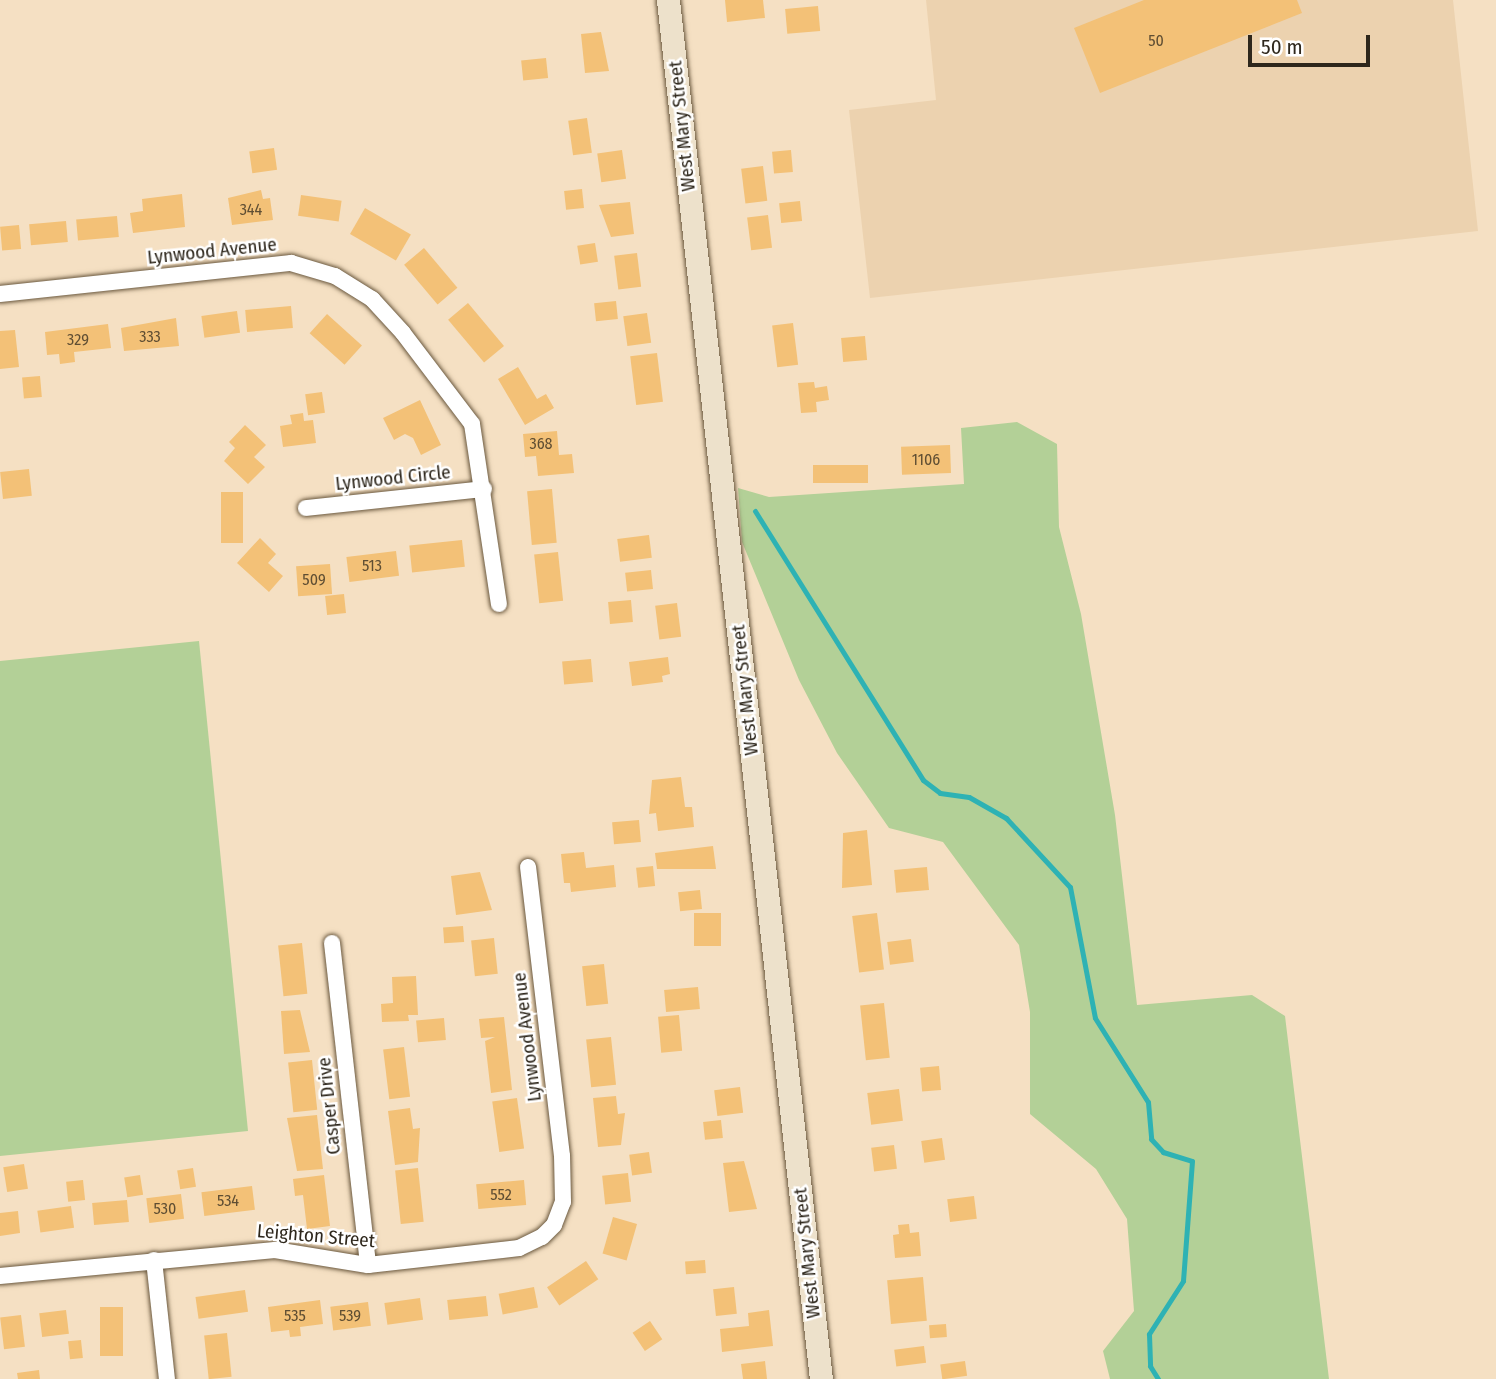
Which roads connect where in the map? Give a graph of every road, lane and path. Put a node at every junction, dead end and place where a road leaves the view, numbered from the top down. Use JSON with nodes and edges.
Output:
{"nodes":[{"id":1,"x":668,"y":0,"type":"edge"},
{"id":2,"x":0,"y":294,"type":"edge"},
{"id":3,"x":484,"y":489,"type":"junction"},
{"id":4,"x":306,"y":508,"type":"dead end"},
{"id":5,"x":499,"y":604,"type":"dead end"},
{"id":6,"x":528,"y":867,"type":"dead end"},
{"id":7,"x":332,"y":943,"type":"dead end"},
{"id":8,"x":562,"y":1202,"type":"joint"},
{"id":9,"x":154,"y":1260,"type":"junction"},
{"id":10,"x":368,"y":1265,"type":"junction"},
{"id":11,"x":0,"y":1276,"type":"edge"},
{"id":12,"x":167,"y":1379,"type":"edge"},
{"id":13,"x":821,"y":1379,"type":"edge"}],
"edges":[{"from":1,"to":13,"type":"main road","name":"West Mary Street"},
{"from":2,"to":3,"type":"street","name":"Lynwood Avenue"},
{"from":3,"to":4,"type":"street","name":"Lynwood Circle"},
{"from":3,"to":5,"type":"street","name":"Lynwood Avenue"},
{"from":6,"to":8,"type":"street","name":"Lynwood Avenue"},
{"from":7,"to":10,"type":"street","name":"Casper Drive"},
{"from":8,"to":10,"type":"street","name":"Leighton Street"},
{"from":9,"to":10,"type":"street","name":"Leighton Street"},
{"from":9,"to":11,"type":"street","name":"Leighton Street"},
{"from":9,"to":12,"type":"street"}]}
